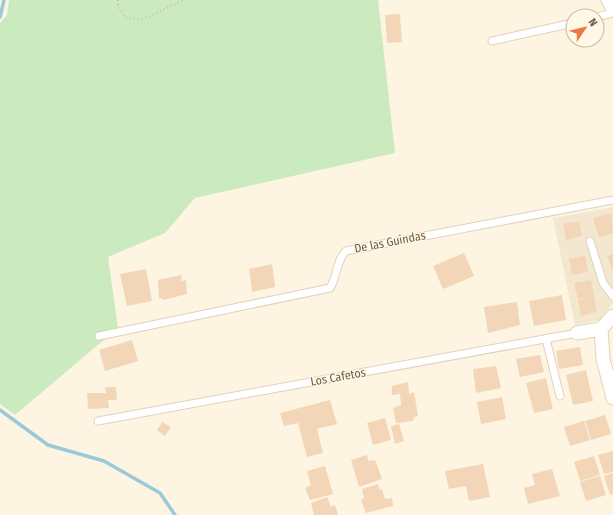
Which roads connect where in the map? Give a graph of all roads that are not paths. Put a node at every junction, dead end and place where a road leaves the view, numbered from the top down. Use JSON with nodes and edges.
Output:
{"nodes":[{"id":1,"x":608,"y":0,"type":"edge"},
{"id":2,"x":613,"y":9,"type":"edge"},
{"id":3,"x":565,"y":24,"type":"edge"},
{"id":4,"x":492,"y":41,"type":"dead end"},
{"id":5,"x":613,"y":200,"type":"edge"},
{"id":6,"x":590,"y":241,"type":"dead end"},
{"id":7,"x":613,"y":296,"type":"edge"},
{"id":8,"x":613,"y":316,"type":"edge"},
{"id":9,"x":601,"y":329,"type":"junction"},
{"id":10,"x":577,"y":333,"type":"joint"},
{"id":11,"x":99,"y":336,"type":"dead end"},
{"id":12,"x":546,"y":339,"type":"junction"},
{"id":13,"x":560,"y":396,"type":"dead end"},
{"id":14,"x":613,"y":398,"type":"edge"},
{"id":15,"x":98,"y":421,"type":"dead end"}],
"edges":[{"from":1,"to":2,"type":"street"},
{"from":3,"to":4,"type":"lane"},
{"from":5,"to":11,"type":"lane","name":"De las Guindas"},
{"from":6,"to":7,"type":"lane"},
{"from":8,"to":9,"type":"street"},
{"from":9,"to":10,"type":"street"},
{"from":9,"to":14,"type":"street"},
{"from":10,"to":12,"type":"lane","name":"Los Cafetos"},
{"from":12,"to":13,"type":"lane"},
{"from":12,"to":15,"type":"lane","name":"Los Cafetos"}]}
